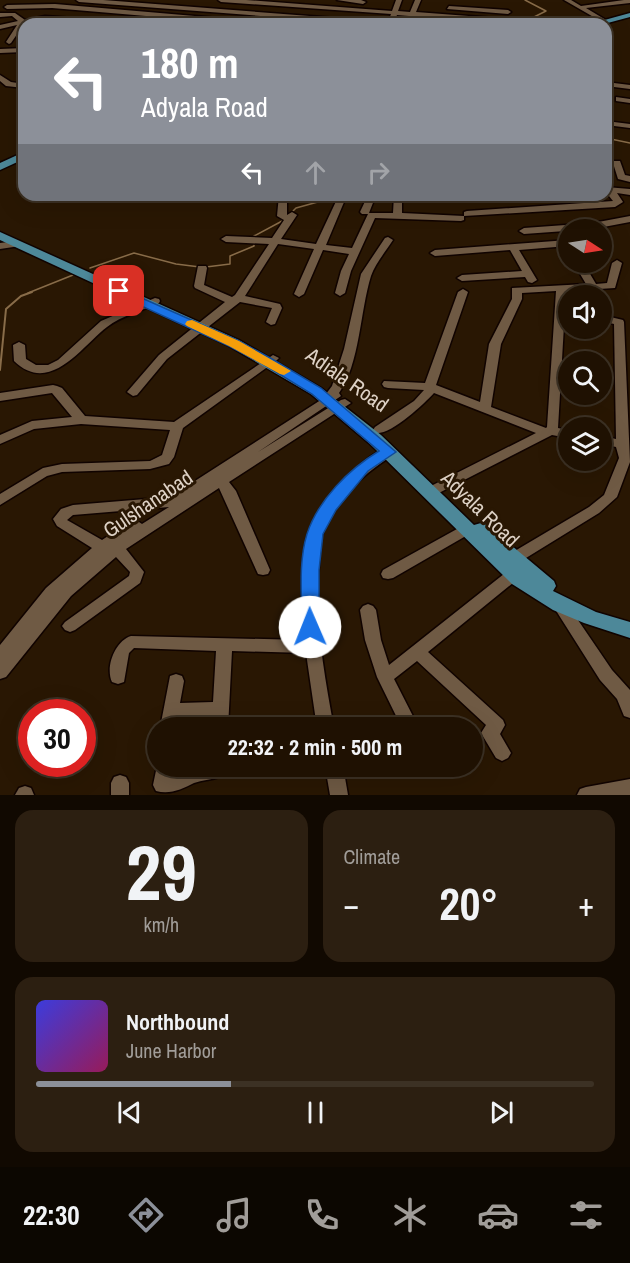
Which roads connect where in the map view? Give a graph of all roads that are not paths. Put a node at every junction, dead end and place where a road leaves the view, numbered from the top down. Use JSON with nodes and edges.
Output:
{"nodes":[{"id":1,"x":78,"y":0,"type":"edge"},
{"id":2,"x":156,"y":0,"type":"edge"},
{"id":3,"x":196,"y":0,"type":"edge"},
{"id":4,"x":221,"y":0,"type":"edge"},
{"id":5,"x":340,"y":0,"type":"edge"},
{"id":6,"x":451,"y":0,"type":"edge"},
{"id":7,"x":567,"y":0,"type":"edge"},
{"id":8,"x":572,"y":0,"type":"edge"},
{"id":9,"x":630,"y":1,"type":"edge"},
{"id":10,"x":398,"y":2,"type":"edge"},
{"id":11,"x":307,"y":3,"type":"edge"},
{"id":12,"x":375,"y":3,"type":"dead end"},
{"id":13,"x":386,"y":3,"type":"dead end"},
{"id":14,"x":417,"y":3,"type":"edge"},
{"id":15,"x":8,"y":4,"type":"edge"},
{"id":16,"x":515,"y":5,"type":"dead end"},
{"id":17,"x":150,"y":6,"type":"junction"},
{"id":18,"x":427,"y":6,"type":"dead end"},
{"id":19,"x":54,"y":7,"type":"edge"},
{"id":20,"x":439,"y":7,"type":"dead end"},
{"id":21,"x":583,"y":7,"type":"junction"},
{"id":22,"x":188,"y":8,"type":"junction"},
{"id":23,"x":394,"y":12,"type":"junction"},
{"id":24,"x":508,"y":12,"type":"dead end"},
{"id":25,"x":141,"y":13,"type":"junction"},
{"id":26,"x":13,"y":14,"type":"junction"},
{"id":27,"x":412,"y":14,"type":"junction"},
{"id":28,"x":0,"y":15,"type":"edge"},
{"id":29,"x":630,"y":15,"type":"edge"},
{"id":30,"x":300,"y":17,"type":"junction"},
{"id":31,"x":18,"y":18,"type":"edge"},
{"id":32,"x":31,"y":18,"type":"edge"},
{"id":33,"x":96,"y":18,"type":"edge"},
{"id":34,"x":136,"y":18,"type":"edge"},
{"id":35,"x":197,"y":18,"type":"edge"},
{"id":36,"x":313,"y":18,"type":"edge"},
{"id":37,"x":392,"y":18,"type":"edge"},
{"id":38,"x":411,"y":18,"type":"edge"},
{"id":39,"x":467,"y":18,"type":"edge"},
{"id":40,"x":600,"y":18,"type":"edge"},
{"id":41,"x":601,"y":18,"type":"edge"},
{"id":42,"x":612,"y":20,"type":"edge"},
{"id":43,"x":18,"y":23,"type":"edge"},
{"id":44,"x":0,"y":27,"type":"edge"},
{"id":45,"x":18,"y":29,"type":"edge"},
{"id":46,"x":16,"y":32,"type":"joint"},
{"id":47,"x":9,"y":42,"type":"dead end"},
{"id":48,"x":0,"y":51,"type":"edge"},
{"id":49,"x":18,"y":51,"type":"edge"},
{"id":50,"x":0,"y":77,"type":"edge"},
{"id":51,"x":630,"y":77,"type":"edge"},
{"id":52,"x":18,"y":85,"type":"edge"},
{"id":53,"x":612,"y":85,"type":"edge"},
{"id":54,"x":629,"y":87,"type":"edge"},
{"id":55,"x":619,"y":99,"type":"dead end"},
{"id":56,"x":630,"y":101,"type":"edge"},
{"id":57,"x":612,"y":124,"type":"edge"},
{"id":58,"x":630,"y":126,"type":"edge"},
{"id":59,"x":18,"y":158,"type":"edge"},
{"id":60,"x":617,"y":163,"type":"dead end"},
{"id":61,"x":0,"y":167,"type":"edge"},
{"id":62,"x":630,"y":178,"type":"edge"},
{"id":63,"x":612,"y":189,"type":"edge"},
{"id":64,"x":630,"y":192,"type":"edge"},
{"id":65,"x":612,"y":194,"type":"edge"},
{"id":66,"x":283,"y":201,"type":"edge"},
{"id":67,"x":340,"y":201,"type":"edge"},
{"id":68,"x":370,"y":201,"type":"edge"},
{"id":69,"x":397,"y":201,"type":"edge"},
{"id":70,"x":365,"y":212,"type":"dead end"},
{"id":71,"x":397,"y":216,"type":"junction"},
{"id":72,"x":630,"y":219,"type":"edge"},
{"id":73,"x":612,"y":224,"type":"edge"},
{"id":74,"x":557,"y":229,"type":"edge"},
{"id":75,"x":0,"y":231,"type":"edge"},
{"id":76,"x":524,"y":231,"type":"dead end"},
{"id":77,"x":0,"y":236,"type":"edge"},
{"id":78,"x":226,"y":238,"type":"dead end"},
{"id":79,"x":388,"y":240,"type":"dead end"},
{"id":80,"x":275,"y":241,"type":"junction"},
{"id":81,"x":17,"y":244,"type":"junction"},
{"id":82,"x":558,"y":245,"type":"edge"},
{"id":83,"x":0,"y":246,"type":"edge"},
{"id":84,"x":318,"y":247,"type":"junction"},
{"id":85,"x":513,"y":247,"type":"junction"},
{"id":86,"x":356,"y":252,"type":"junction"},
{"id":87,"x":435,"y":253,"type":"dead end"},
{"id":88,"x":617,"y":264,"type":"dead end"},
{"id":89,"x":201,"y":268,"type":"dead end"},
{"id":90,"x":528,"y":274,"type":"junction"},
{"id":91,"x":462,"y":279,"type":"dead end"},
{"id":92,"x":607,"y":285,"type":"edge"},
{"id":93,"x":536,"y":289,"type":"junction"},
{"id":94,"x":558,"y":289,"type":"edge"},
{"id":95,"x":463,"y":292,"type":"dead end"},
{"id":96,"x":340,"y":293,"type":"dead end"},
{"id":97,"x":299,"y":294,"type":"dead end"},
{"id":98,"x":235,"y":300,"type":"junction"},
{"id":99,"x":152,"y":302,"type":"junction"},
{"id":100,"x":625,"y":321,"type":"edge"},
{"id":101,"x":272,"y":322,"type":"dead end"},
{"id":102,"x":201,"y":325,"type":"junction"},
{"id":103,"x":561,"y":339,"type":"edge"},
{"id":104,"x":19,"y":345,"type":"dead end"},
{"id":105,"x":270,"y":360,"type":"junction"},
{"id":106,"x":388,"y":384,"type":"dead end"},
{"id":107,"x":430,"y":387,"type":"junction"},
{"id":108,"x":133,"y":392,"type":"dead end"},
{"id":109,"x":0,"y":397,"type":"edge"},
{"id":110,"x":332,"y":399,"type":"junction"},
{"id":111,"x":485,"y":408,"type":"junction"},
{"id":112,"x":81,"y":420,"type":"junction"},
{"id":113,"x":177,"y":426,"type":"junction"},
{"id":114,"x":379,"y":430,"type":"junction"},
{"id":115,"x":548,"y":431,"type":"junction"},
{"id":116,"x":558,"y":432,"type":"edge"},
{"id":117,"x":0,"y":440,"type":"edge"},
{"id":118,"x":612,"y":442,"type":"edge"},
{"id":119,"x":622,"y":444,"type":"junction"},
{"id":120,"x":388,"y":452,"type":"junction"},
{"id":121,"x":219,"y":477,"type":"junction"},
{"id":122,"x":434,"y":489,"type":"junction"},
{"id":123,"x":0,"y":500,"type":"edge"},
{"id":124,"x":172,"y":502,"type":"junction"},
{"id":125,"x":466,"y":529,"type":"junction"},
{"id":126,"x":110,"y":546,"type":"junction"},
{"id":127,"x":511,"y":566,"type":"junction"},
{"id":128,"x":263,"y":570,"type":"dead end"},
{"id":129,"x":388,"y":573,"type":"dead end"},
{"id":130,"x":560,"y":604,"type":"junction"},
{"id":131,"x":368,"y":610,"type":"dead end"},
{"id":132,"x":630,"y":620,"type":"edge"},
{"id":133,"x":70,"y":626,"type":"dead end"},
{"id":134,"x":630,"y":630,"type":"edge"},
{"id":135,"x":224,"y":645,"type":"junction"},
{"id":136,"x":311,"y":647,"type":"junction"},
{"id":137,"x":417,"y":651,"type":"junction"},
{"id":138,"x":0,"y":656,"type":"edge"},
{"id":139,"x":0,"y":672,"type":"edge"},
{"id":140,"x":118,"y":677,"type":"dead end"},
{"id":141,"x":385,"y":677,"type":"junction"},
{"id":142,"x":176,"y":681,"type":"dead end"},
{"id":143,"x":628,"y":699,"type":"edge"},
{"id":144,"x":221,"y":710,"type":"junction"},
{"id":145,"x":169,"y":717,"type":"edge"},
{"id":146,"x":181,"y":717,"type":"edge"},
{"id":147,"x":221,"y":717,"type":"edge"},
{"id":148,"x":324,"y":717,"type":"edge"},
{"id":149,"x":405,"y":717,"type":"edge"},
{"id":150,"x":502,"y":753,"type":"dead end"},
{"id":151,"x":163,"y":777,"type":"edge"},
{"id":152,"x":188,"y":777,"type":"edge"},
{"id":153,"x":336,"y":777,"type":"edge"},
{"id":154,"x":630,"y":787,"type":"edge"},
{"id":155,"x":339,"y":795,"type":"edge"},
{"id":156,"x":586,"y":795,"type":"edge"}],
"edges":[{"from":1,"to":17,"type":"street"},
{"from":2,"to":17,"type":"street"},
{"from":3,"to":22,"type":"street"},
{"from":4,"to":11,"type":"street"},
{"from":5,"to":12,"type":"street"},
{"from":6,"to":16,"type":"street"},
{"from":7,"to":40,"type":"street"},
{"from":8,"to":21,"type":"street"},
{"from":9,"to":21,"type":"street"},
{"from":10,"to":13,"type":"street"},
{"from":10,"to":14,"type":"street"},
{"from":10,"to":23,"type":"street"},
{"from":11,"to":23,"type":"street"},
{"from":11,"to":30,"type":"street"},
{"from":14,"to":18,"type":"street"},
{"from":14,"to":27,"type":"street"},
{"from":15,"to":19,"type":"street"},
{"from":15,"to":28,"type":"street"},
{"from":17,"to":22,"type":"street"},
{"from":17,"to":25,"type":"street"},
{"from":19,"to":25,"type":"street"},
{"from":19,"to":26,"type":"street"},
{"from":19,"to":32,"type":"street"},
{"from":19,"to":33,"type":"street"},
{"from":20,"to":24,"type":"street"},
{"from":21,"to":41,"type":"street"},
{"from":22,"to":30,"type":"street"},
{"from":23,"to":27,"type":"street"},
{"from":23,"to":37,"type":"street"},
{"from":25,"to":34,"type":"street"},
{"from":25,"to":35,"type":"street"},
{"from":26,"to":28,"type":"street"},
{"from":26,"to":31,"type":"street"},
{"from":27,"to":38,"type":"street"},
{"from":27,"to":39,"type":"street"},
{"from":29,"to":42,"type":"main road"},
{"from":30,"to":36,"type":"street"},
{"from":43,"to":44,"type":"street"},
{"from":45,"to":46,"type":"street"},
{"from":46,"to":47,"type":"street"},
{"from":48,"to":49,"type":"street"},
{"from":50,"to":52,"type":"street"},
{"from":51,"to":54,"type":"street"},
{"from":53,"to":54,"type":"street"},
{"from":55,"to":56,"type":"street"},
{"from":57,"to":58,"type":"street"},
{"from":59,"to":61,"type":"main road"},
{"from":60,"to":62,"type":"street"},
{"from":63,"to":64,"type":"street"},
{"from":65,"to":71,"type":"street"},
{"from":66,"to":80,"type":"street"},
{"from":67,"to":84,"type":"street"},
{"from":68,"to":70,"type":"street"},
{"from":69,"to":71,"type":"street"},
{"from":71,"to":86,"type":"street"},
{"from":72,"to":73,"type":"street"},
{"from":74,"to":76,"type":"street"},
{"from":75,"to":99,"type":"main road","name":"Adiala Road"},
{"from":77,"to":81,"type":"main road","name":"Adiala Road"},
{"from":78,"to":80,"type":"street"},
{"from":79,"to":110,"type":"street"},
{"from":80,"to":84,"type":"street"},
{"from":80,"to":98,"type":"street"},
{"from":81,"to":83,"type":"street"},
{"from":81,"to":99,"type":"main road","name":"Adiala Road"},
{"from":82,"to":85,"type":"street"},
{"from":84,"to":86,"type":"street"},
{"from":84,"to":97,"type":"street"},
{"from":85,"to":87,"type":"street"},
{"from":85,"to":90,"type":"street"},
{"from":86,"to":96,"type":"street"},
{"from":88,"to":92,"type":"street"},
{"from":89,"to":98,"type":"street"},
{"from":90,"to":91,"type":"street"},
{"from":90,"to":93,"type":"street"},
{"from":93,"to":94,"type":"street"},
{"from":93,"to":111,"type":"street"},
{"from":95,"to":107,"type":"street"},
{"from":98,"to":101,"type":"street"},
{"from":98,"to":102,"type":"street"},
{"from":99,"to":102,"type":"main road","name":"Adiala Road"},
{"from":99,"to":104,"type":"street"},
{"from":100,"to":119,"type":"street"},
{"from":102,"to":105,"type":"main road","name":"Adiala Road"},
{"from":102,"to":108,"type":"street"},
{"from":103,"to":115,"type":"street"},
{"from":105,"to":110,"type":"main road","name":"Adiala Road"},
{"from":105,"to":113,"type":"street"},
{"from":106,"to":107,"type":"street"},
{"from":107,"to":111,"type":"street"},
{"from":107,"to":114,"type":"street"},
{"from":109,"to":112,"type":"street"},
{"from":110,"to":114,"type":"main road","name":"Adiala Road"},
{"from":110,"to":120,"type":"main road","name":"Adyala Road"},
{"from":110,"to":121,"type":"street","name":"Gulshanabad"},
{"from":111,"to":115,"type":"street"},
{"from":112,"to":113,"type":"street"},
{"from":112,"to":117,"type":"street"},
{"from":113,"to":123,"type":"street"},
{"from":114,"to":122,"type":"main road","name":"Adiala Road"},
{"from":115,"to":116,"type":"street"},
{"from":115,"to":122,"type":"street"},
{"from":118,"to":119,"type":"street"},
{"from":119,"to":127,"type":"street"},
{"from":120,"to":122,"type":"main road","name":"Adyala Road"},
{"from":120,"to":136,"type":"street"},
{"from":121,"to":124,"type":"street","name":"Gulshanabad"},
{"from":121,"to":126,"type":"street","name":"Gulshanabad"},
{"from":121,"to":128,"type":"street"},
{"from":122,"to":125,"type":"main road","name":"Adyala Road"},
{"from":122,"to":127,"type":"main road","name":"Adiala Road"},
{"from":124,"to":126,"type":"street","name":"Gulshanabad"},
{"from":124,"to":126,"type":"street"},
{"from":125,"to":127,"type":"main road","name":"Adyala Road"},
{"from":125,"to":129,"type":"street"},
{"from":126,"to":133,"type":"street"},
{"from":126,"to":138,"type":"street","name":"Gulshanabad"},
{"from":126,"to":139,"type":"street","name":"Gulshanabad"},
{"from":127,"to":130,"type":"main road","name":"Adyala Road"},
{"from":127,"to":132,"type":"main road","name":"Adiala Road"},
{"from":127,"to":137,"type":"street"},
{"from":130,"to":134,"type":"main road","name":"Adyala Road"},
{"from":130,"to":143,"type":"street"},
{"from":131,"to":141,"type":"street"},
{"from":135,"to":136,"type":"street"},
{"from":135,"to":140,"type":"street"},
{"from":135,"to":144,"type":"street"},
{"from":136,"to":148,"type":"street"},
{"from":137,"to":141,"type":"street"},
{"from":137,"to":150,"type":"street"},
{"from":141,"to":149,"type":"street"},
{"from":142,"to":145,"type":"street"},
{"from":144,"to":146,"type":"street"},
{"from":144,"to":147,"type":"street"},
{"from":151,"to":152,"type":"street"},
{"from":153,"to":155,"type":"street"},
{"from":154,"to":156,"type":"street"}]}
